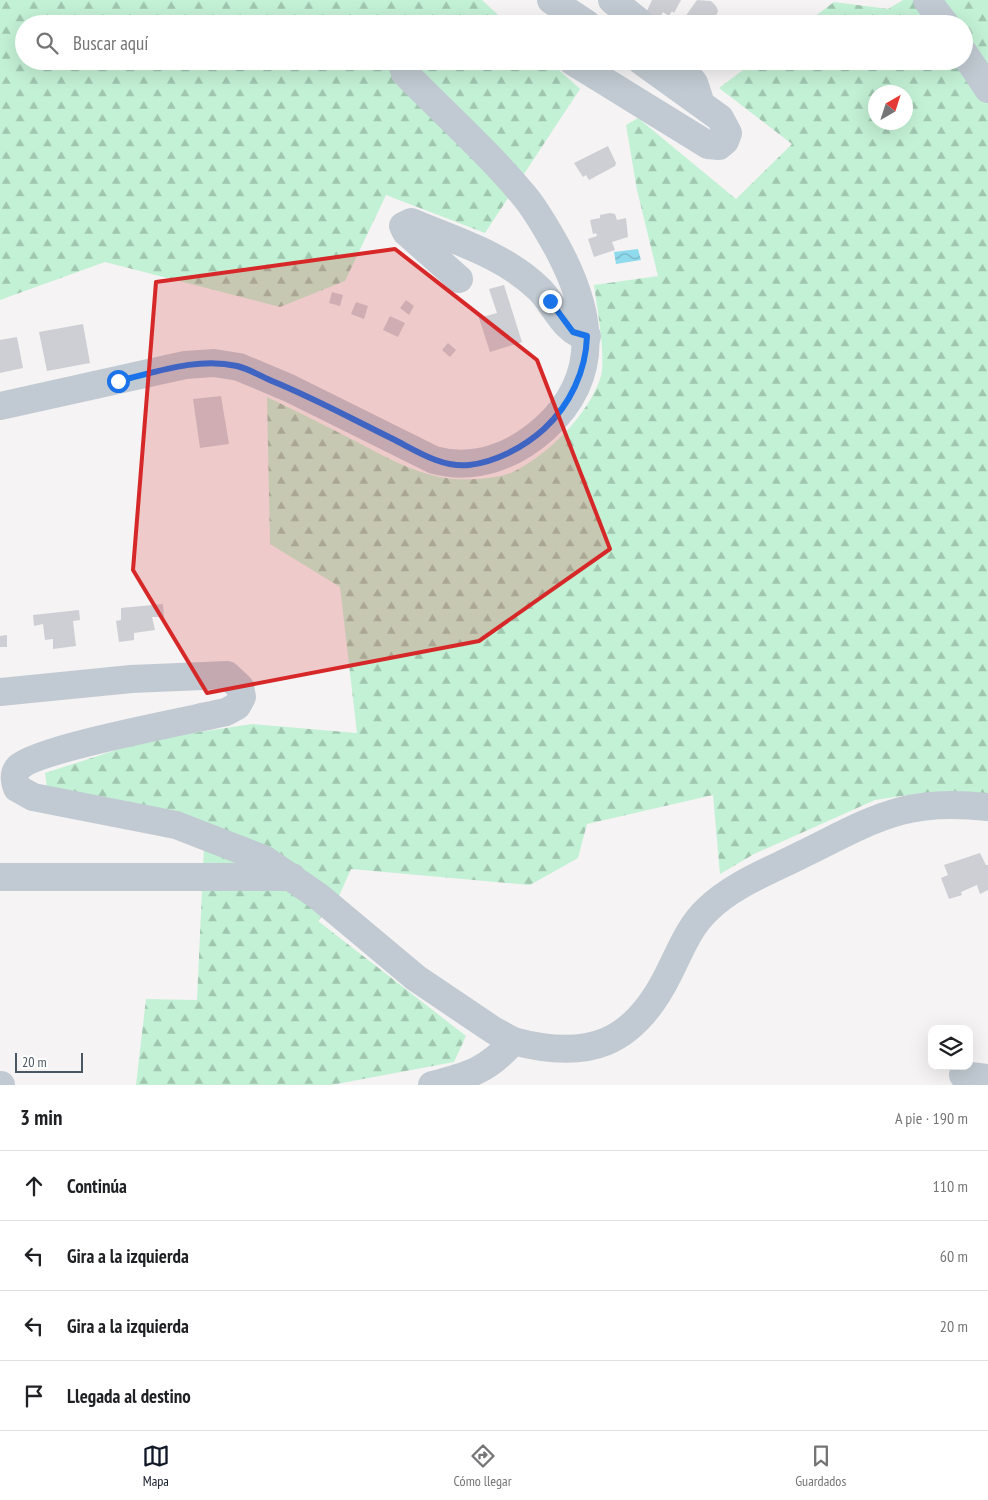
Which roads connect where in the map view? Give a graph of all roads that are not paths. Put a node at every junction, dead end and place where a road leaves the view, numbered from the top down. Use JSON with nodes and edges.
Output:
{"nodes":[{"id":1,"x":551,"y":0,"type":"edge"},
{"id":2,"x":612,"y":0,"type":"edge"},
{"id":3,"x":927,"y":0,"type":"edge"},
{"id":4,"x":574,"y":15,"type":"edge"},
{"id":5,"x":631,"y":15,"type":"edge"},
{"id":6,"x":938,"y":15,"type":"edge"},
{"id":7,"x":973,"y":66,"type":"edge"},
{"id":8,"x":404,"y":70,"type":"edge"},
{"id":9,"x":587,"y":70,"type":"edge"},
{"id":10,"x":654,"y":70,"type":"edge"},
{"id":11,"x":685,"y":70,"type":"edge"},
{"id":12,"x":988,"y":89,"type":"edge"},
{"id":13,"x":701,"y":104,"type":"junction"},
{"id":14,"x":459,"y":279,"type":"dead end"},
{"id":15,"x":587,"y":336,"type":"junction"},
{"id":16,"x":0,"y":406,"type":"edge"},
{"id":17,"x":0,"y":692,"type":"edge"},
{"id":18,"x":988,"y":807,"type":"edge"},
{"id":19,"x":0,"y":877,"type":"edge"},
{"id":20,"x":292,"y":877,"type":"junction"},
{"id":21,"x":513,"y":1041,"type":"junction"},
{"id":22,"x":432,"y":1085,"type":"edge"}],
"edges":[{"from":1,"to":4,"type":"street"},
{"from":2,"to":5,"type":"street"},
{"from":3,"to":6,"type":"street"},
{"from":7,"to":12,"type":"street"},
{"from":8,"to":15,"type":"street"},
{"from":9,"to":13,"type":"street"},
{"from":10,"to":13,"type":"street"},
{"from":11,"to":13,"type":"street"},
{"from":14,"to":15,"type":"street"},
{"from":15,"to":16,"type":"street"},
{"from":17,"to":20,"type":"street"},
{"from":18,"to":21,"type":"street"},
{"from":19,"to":20,"type":"street"},
{"from":20,"to":21,"type":"street"},
{"from":21,"to":22,"type":"street"}]}
